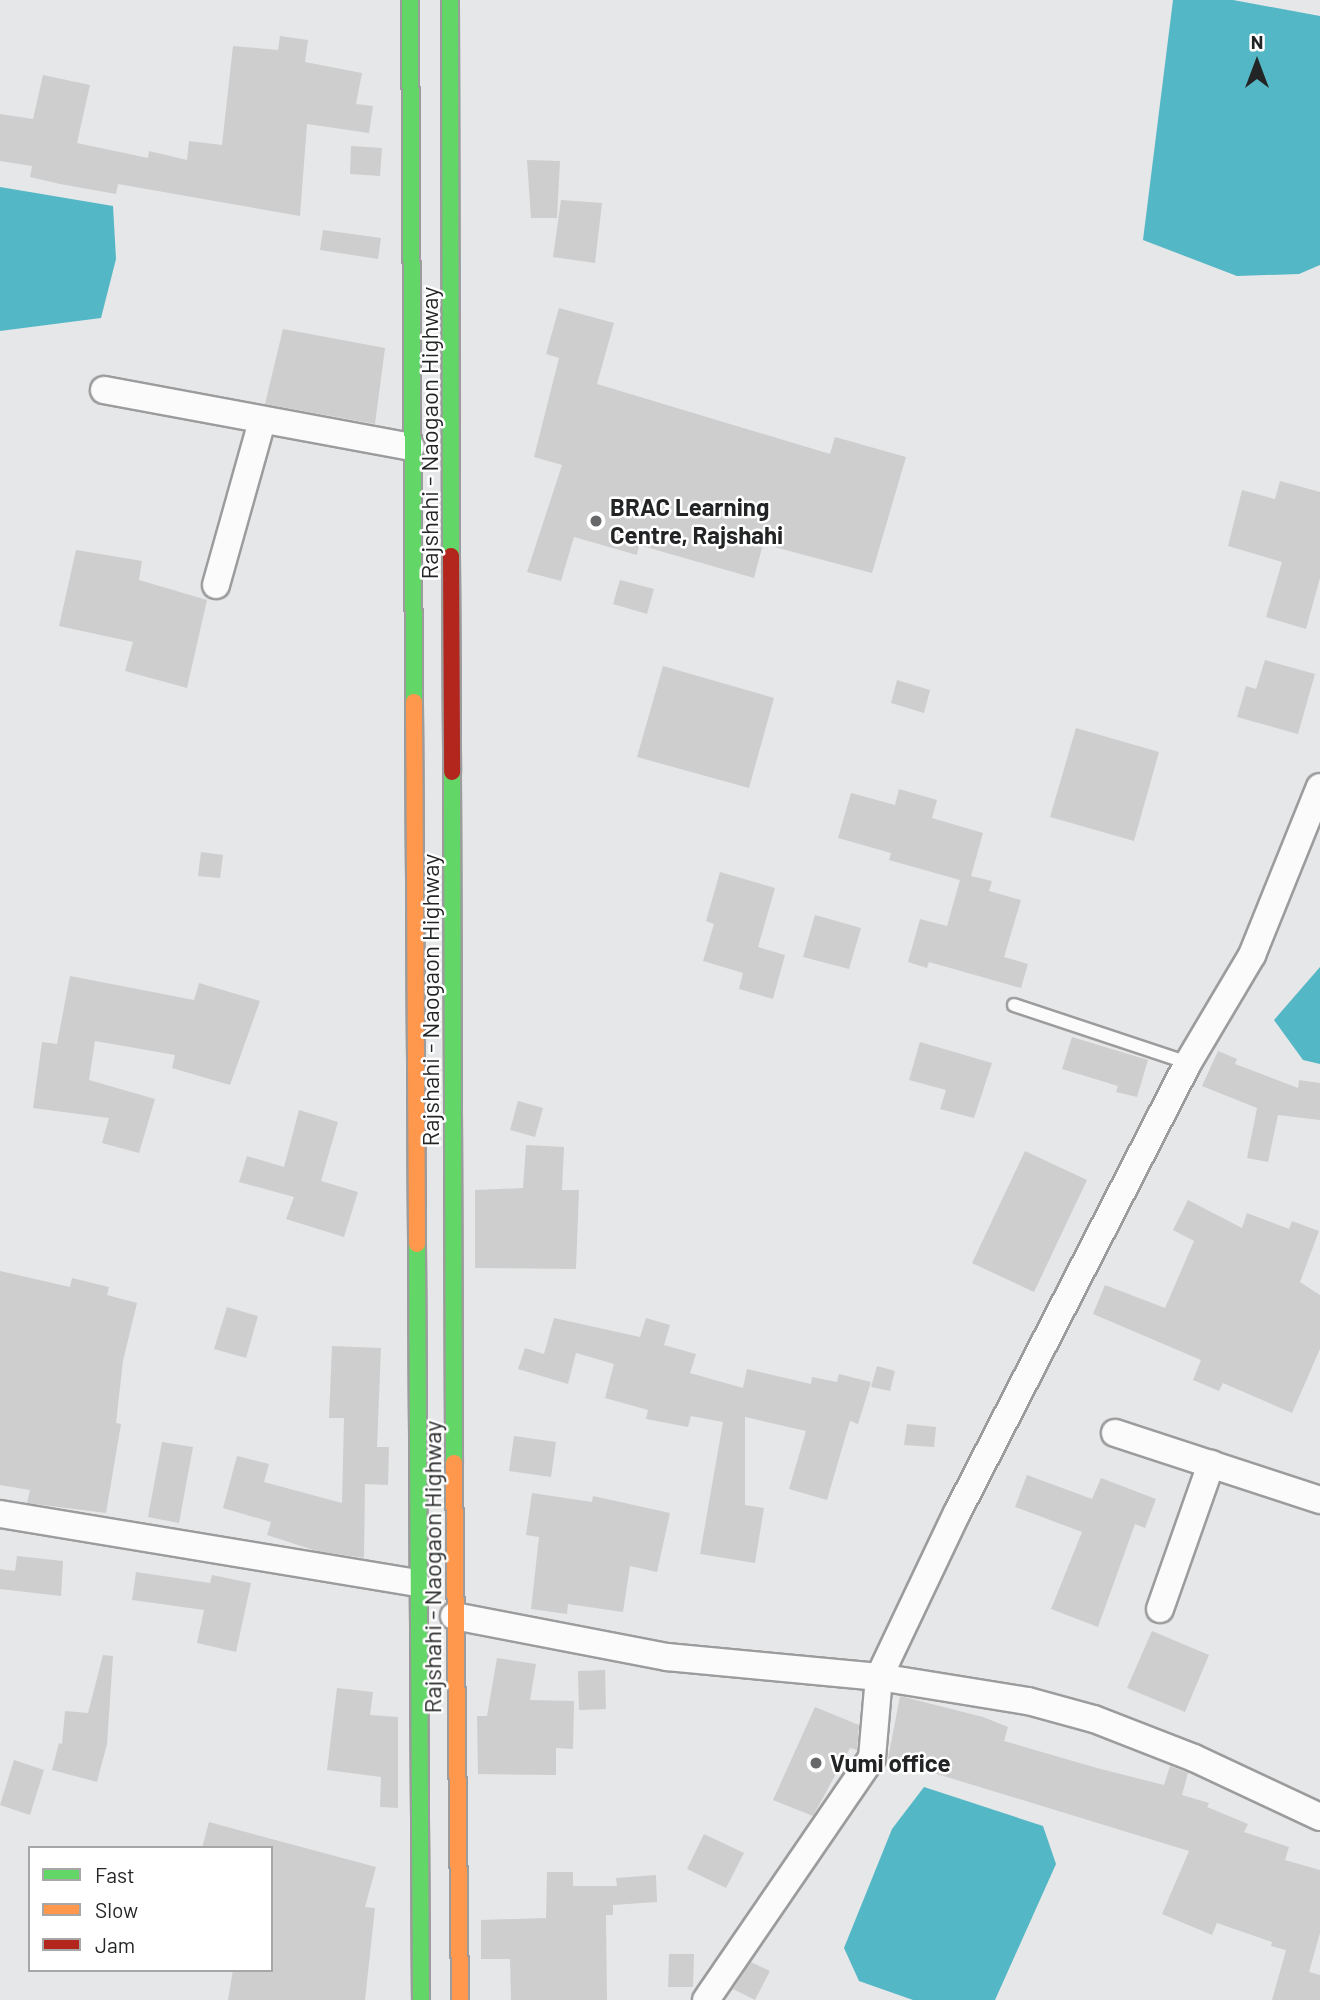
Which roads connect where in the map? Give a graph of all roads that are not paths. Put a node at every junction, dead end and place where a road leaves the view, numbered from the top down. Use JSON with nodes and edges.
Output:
{"nodes":[{"id":1,"x":410,"y":0,"type":"edge"},
{"id":2,"x":450,"y":0,"type":"edge"},
{"id":3,"x":104,"y":390,"type":"dead end"},
{"id":4,"x":262,"y":421,"type":"junction"},
{"id":5,"x":411,"y":447,"type":"junction"},
{"id":6,"x":216,"y":585,"type":"dead end"},
{"id":7,"x":1320,"y":787,"type":"edge"},
{"id":8,"x":1312,"y":837,"type":"edge"},
{"id":9,"x":1014,"y":1006,"type":"dead end"},
{"id":10,"x":1188,"y":1063,"type":"junction"},
{"id":11,"x":453,"y":1350,"type":"junction"},
{"id":12,"x":415,"y":1351,"type":"junction"},
{"id":13,"x":1115,"y":1433,"type":"dead end"},
{"id":14,"x":1212,"y":1464,"type":"junction"},
{"id":15,"x":1320,"y":1500,"type":"edge"},
{"id":16,"x":0,"y":1514,"type":"edge"},
{"id":17,"x":416,"y":1583,"type":"junction"},
{"id":18,"x":1160,"y":1609,"type":"dead end"},
{"id":19,"x":454,"y":1616,"type":"junction"},
{"id":20,"x":879,"y":1676,"type":"junction"},
{"id":21,"x":1320,"y":1817,"type":"edge"},
{"id":22,"x":439,"y":1883,"type":"junction"},
{"id":23,"x":421,"y":2000,"type":"edge"},
{"id":24,"x":460,"y":2000,"type":"edge"},
{"id":25,"x":706,"y":2000,"type":"edge"}],
"edges":[{"from":1,"to":5,"type":"main road","name":"Rajshahi - Naogaon Highway"},
{"from":2,"to":11,"type":"main road","name":"Rajshahi - Naogaon Highway"},
{"from":3,"to":4,"type":"street"},
{"from":4,"to":5,"type":"street"},
{"from":4,"to":6,"type":"street"},
{"from":5,"to":12,"type":"main road","name":"Rajshahi - Naogaon Highway"},
{"from":7,"to":8,"type":"street"},
{"from":8,"to":10,"type":"street"},
{"from":9,"to":10,"type":"lane"},
{"from":10,"to":20,"type":"street"},
{"from":11,"to":12,"type":"main road"},
{"from":11,"to":19,"type":"main road","name":"Rajshahi - Naogaon Highway"},
{"from":12,"to":17,"type":"main road","name":"Rajshahi - Naogaon Highway"},
{"from":13,"to":14,"type":"street"},
{"from":14,"to":15,"type":"street"},
{"from":14,"to":18,"type":"street"},
{"from":16,"to":17,"type":"street"},
{"from":17,"to":22,"type":"main road","name":"Rajshahi - Naogaon Highway"},
{"from":19,"to":20,"type":"street"},
{"from":19,"to":22,"type":"main road","name":"Rajshahi - Naogaon Highway"},
{"from":20,"to":21,"type":"street"},
{"from":20,"to":25,"type":"street"},
{"from":22,"to":23,"type":"main road","name":"Rajshahi - Naogaon Highway"},
{"from":22,"to":24,"type":"main road","name":"Rajshahi - Naogaon Highway"}]}
